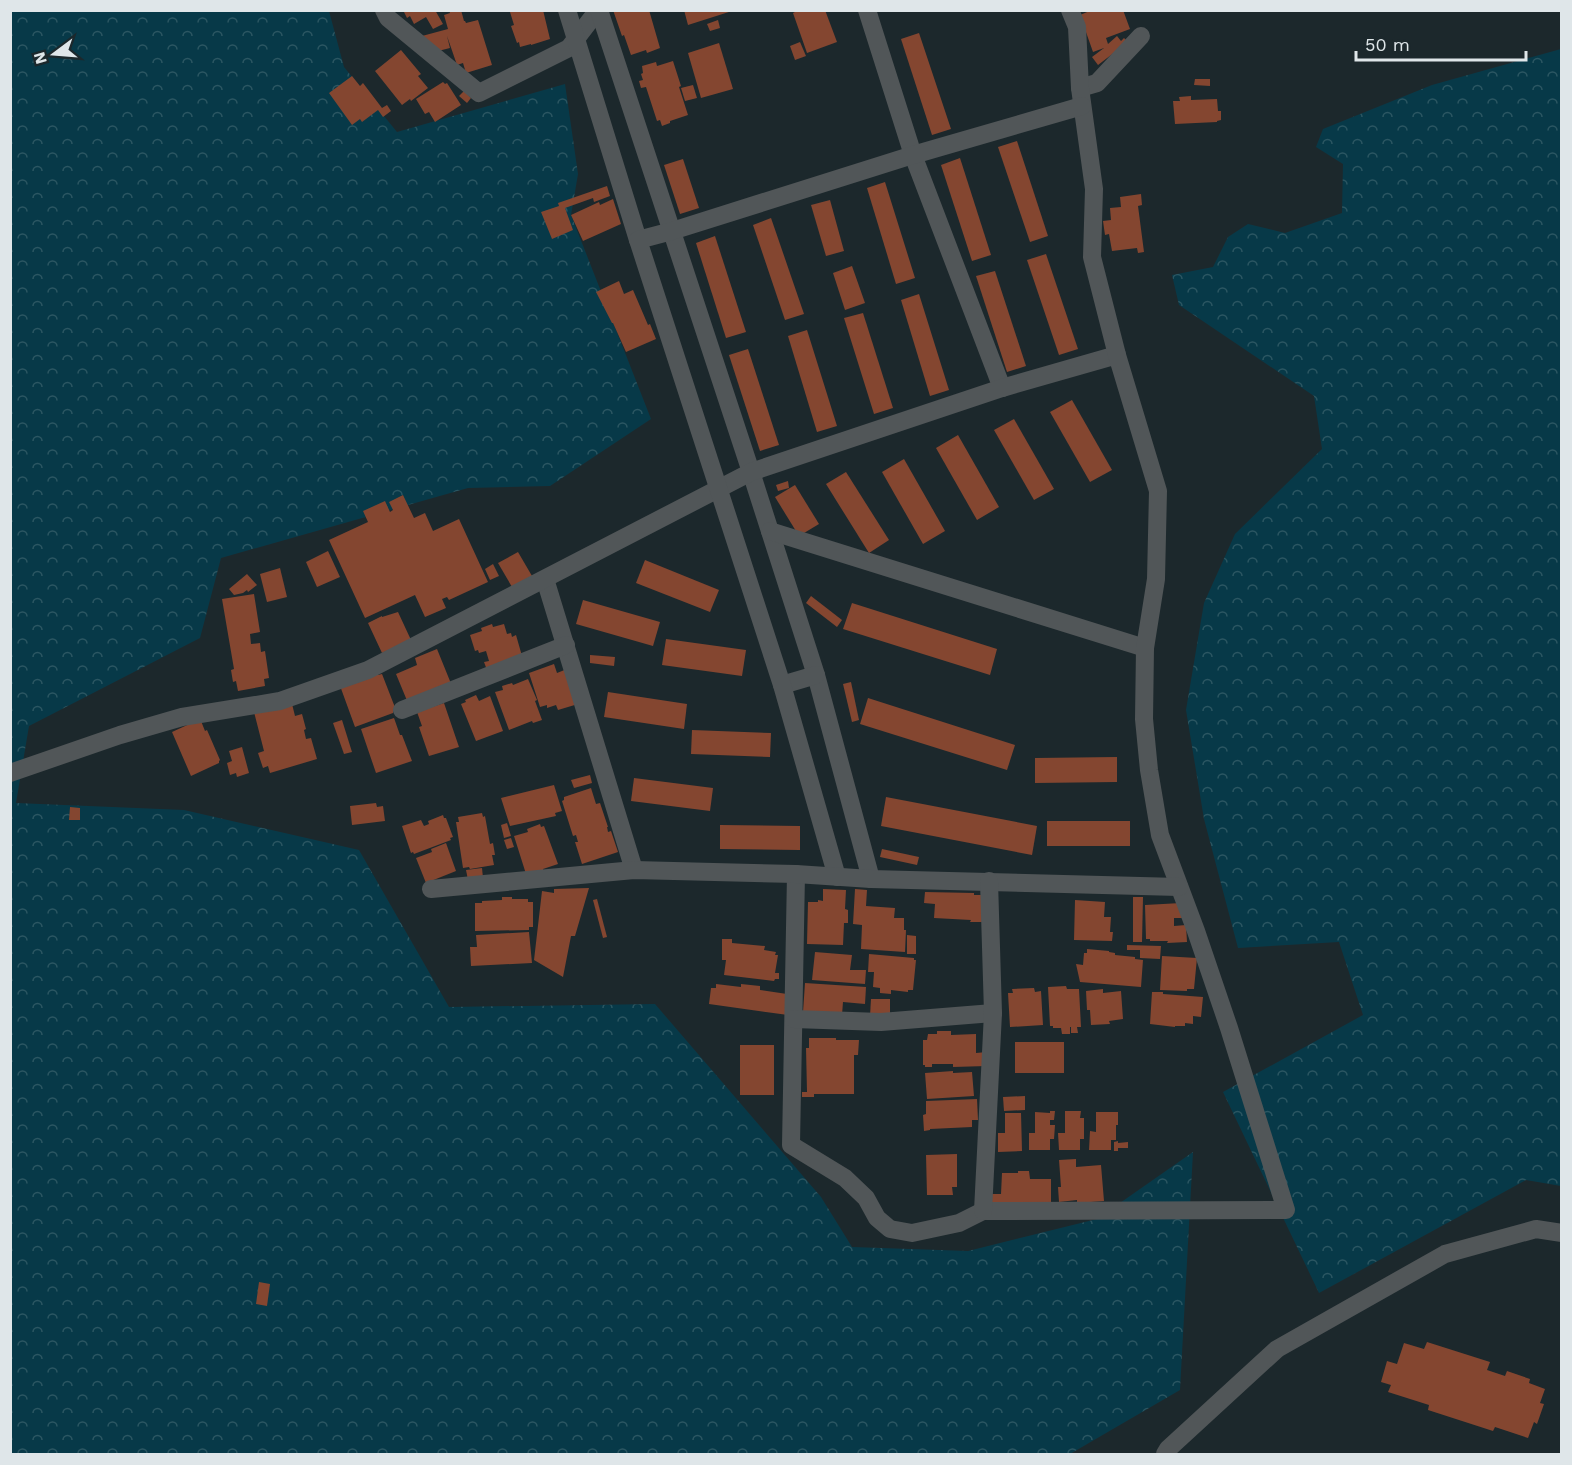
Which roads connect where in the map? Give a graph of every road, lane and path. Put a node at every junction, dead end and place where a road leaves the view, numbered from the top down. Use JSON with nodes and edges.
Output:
{"nodes":[{"id":1,"x":384,"y":10,"type":"edge"},
{"id":2,"x":567,"y":10,"type":"edge"},
{"id":3,"x":599,"y":10,"type":"edge"},
{"id":4,"x":867,"y":10,"type":"edge"},
{"id":5,"x":1070,"y":10,"type":"edge"},
{"id":6,"x":1141,"y":36,"type":"dead end"},
{"id":7,"x":576,"y":39,"type":"junction"},
{"id":8,"x":1081,"y":97,"type":"junction"},
{"id":9,"x":913,"y":155,"type":"junction"},
{"id":10,"x":672,"y":231,"type":"junction"},
{"id":11,"x":638,"y":240,"type":"junction"},
{"id":12,"x":1117,"y":355,"type":"junction"},
{"id":13,"x":1002,"y":388,"type":"junction"},
{"id":14,"x":751,"y":472,"type":"junction"},
{"id":15,"x":719,"y":488,"type":"junction"},
{"id":16,"x":770,"y":531,"type":"junction"},
{"id":17,"x":545,"y":579,"type":"junction"},
{"id":18,"x":566,"y":645,"type":"junction"},
{"id":19,"x":1144,"y":648,"type":"junction"},
{"id":20,"x":816,"y":675,"type":"junction"},
{"id":21,"x":782,"y":685,"type":"junction"},
{"id":22,"x":402,"y":710,"type":"dead end"},
{"id":23,"x":10,"y":772,"type":"edge"},
{"id":24,"x":634,"y":870,"type":"junction"},
{"id":25,"x":796,"y":874,"type":"junction"},
{"id":26,"x":837,"y":877,"type":"junction"},
{"id":27,"x":871,"y":879,"type":"junction"},
{"id":28,"x":989,"y":881,"type":"junction"},
{"id":29,"x":1179,"y":887,"type":"junction"},
{"id":30,"x":431,"y":889,"type":"dead end"},
{"id":31,"x":993,"y":1013,"type":"junction"},
{"id":32,"x":794,"y":1019,"type":"junction"},
{"id":33,"x":983,"y":1211,"type":"junction"},
{"id":34,"x":1562,"y":1233,"type":"edge"},
{"id":35,"x":1165,"y":1455,"type":"edge"}],
"edges":[{"from":1,"to":7,"type":"street"},
{"from":2,"to":7,"type":"street"},
{"from":3,"to":7,"type":"street"},
{"from":3,"to":10,"type":"street"},
{"from":4,"to":9,"type":"street"},
{"from":5,"to":8,"type":"street"},
{"from":6,"to":8,"type":"street"},
{"from":7,"to":11,"type":"street"},
{"from":8,"to":9,"type":"street"},
{"from":8,"to":12,"type":"street"},
{"from":9,"to":10,"type":"street"},
{"from":9,"to":13,"type":"street"},
{"from":10,"to":11,"type":"street"},
{"from":10,"to":14,"type":"street"},
{"from":11,"to":15,"type":"street"},
{"from":12,"to":13,"type":"street"},
{"from":12,"to":19,"type":"street"},
{"from":13,"to":14,"type":"street"},
{"from":14,"to":15,"type":"street"},
{"from":14,"to":16,"type":"street"},
{"from":15,"to":17,"type":"street"},
{"from":15,"to":21,"type":"street"},
{"from":16,"to":19,"type":"street"},
{"from":16,"to":20,"type":"street"},
{"from":17,"to":18,"type":"street"},
{"from":17,"to":23,"type":"street"},
{"from":18,"to":22,"type":"street"},
{"from":18,"to":24,"type":"street"},
{"from":19,"to":29,"type":"street"},
{"from":20,"to":21,"type":"street"},
{"from":20,"to":27,"type":"street"},
{"from":21,"to":26,"type":"street"},
{"from":24,"to":25,"type":"street"},
{"from":24,"to":30,"type":"street"},
{"from":25,"to":26,"type":"street"},
{"from":25,"to":32,"type":"street"},
{"from":26,"to":27,"type":"street"},
{"from":27,"to":28,"type":"street"},
{"from":28,"to":29,"type":"street"},
{"from":28,"to":31,"type":"street"},
{"from":29,"to":33,"type":"street"},
{"from":31,"to":32,"type":"street"},
{"from":31,"to":33,"type":"street"},
{"from":32,"to":33,"type":"street"},
{"from":34,"to":35,"type":"street"}]}
